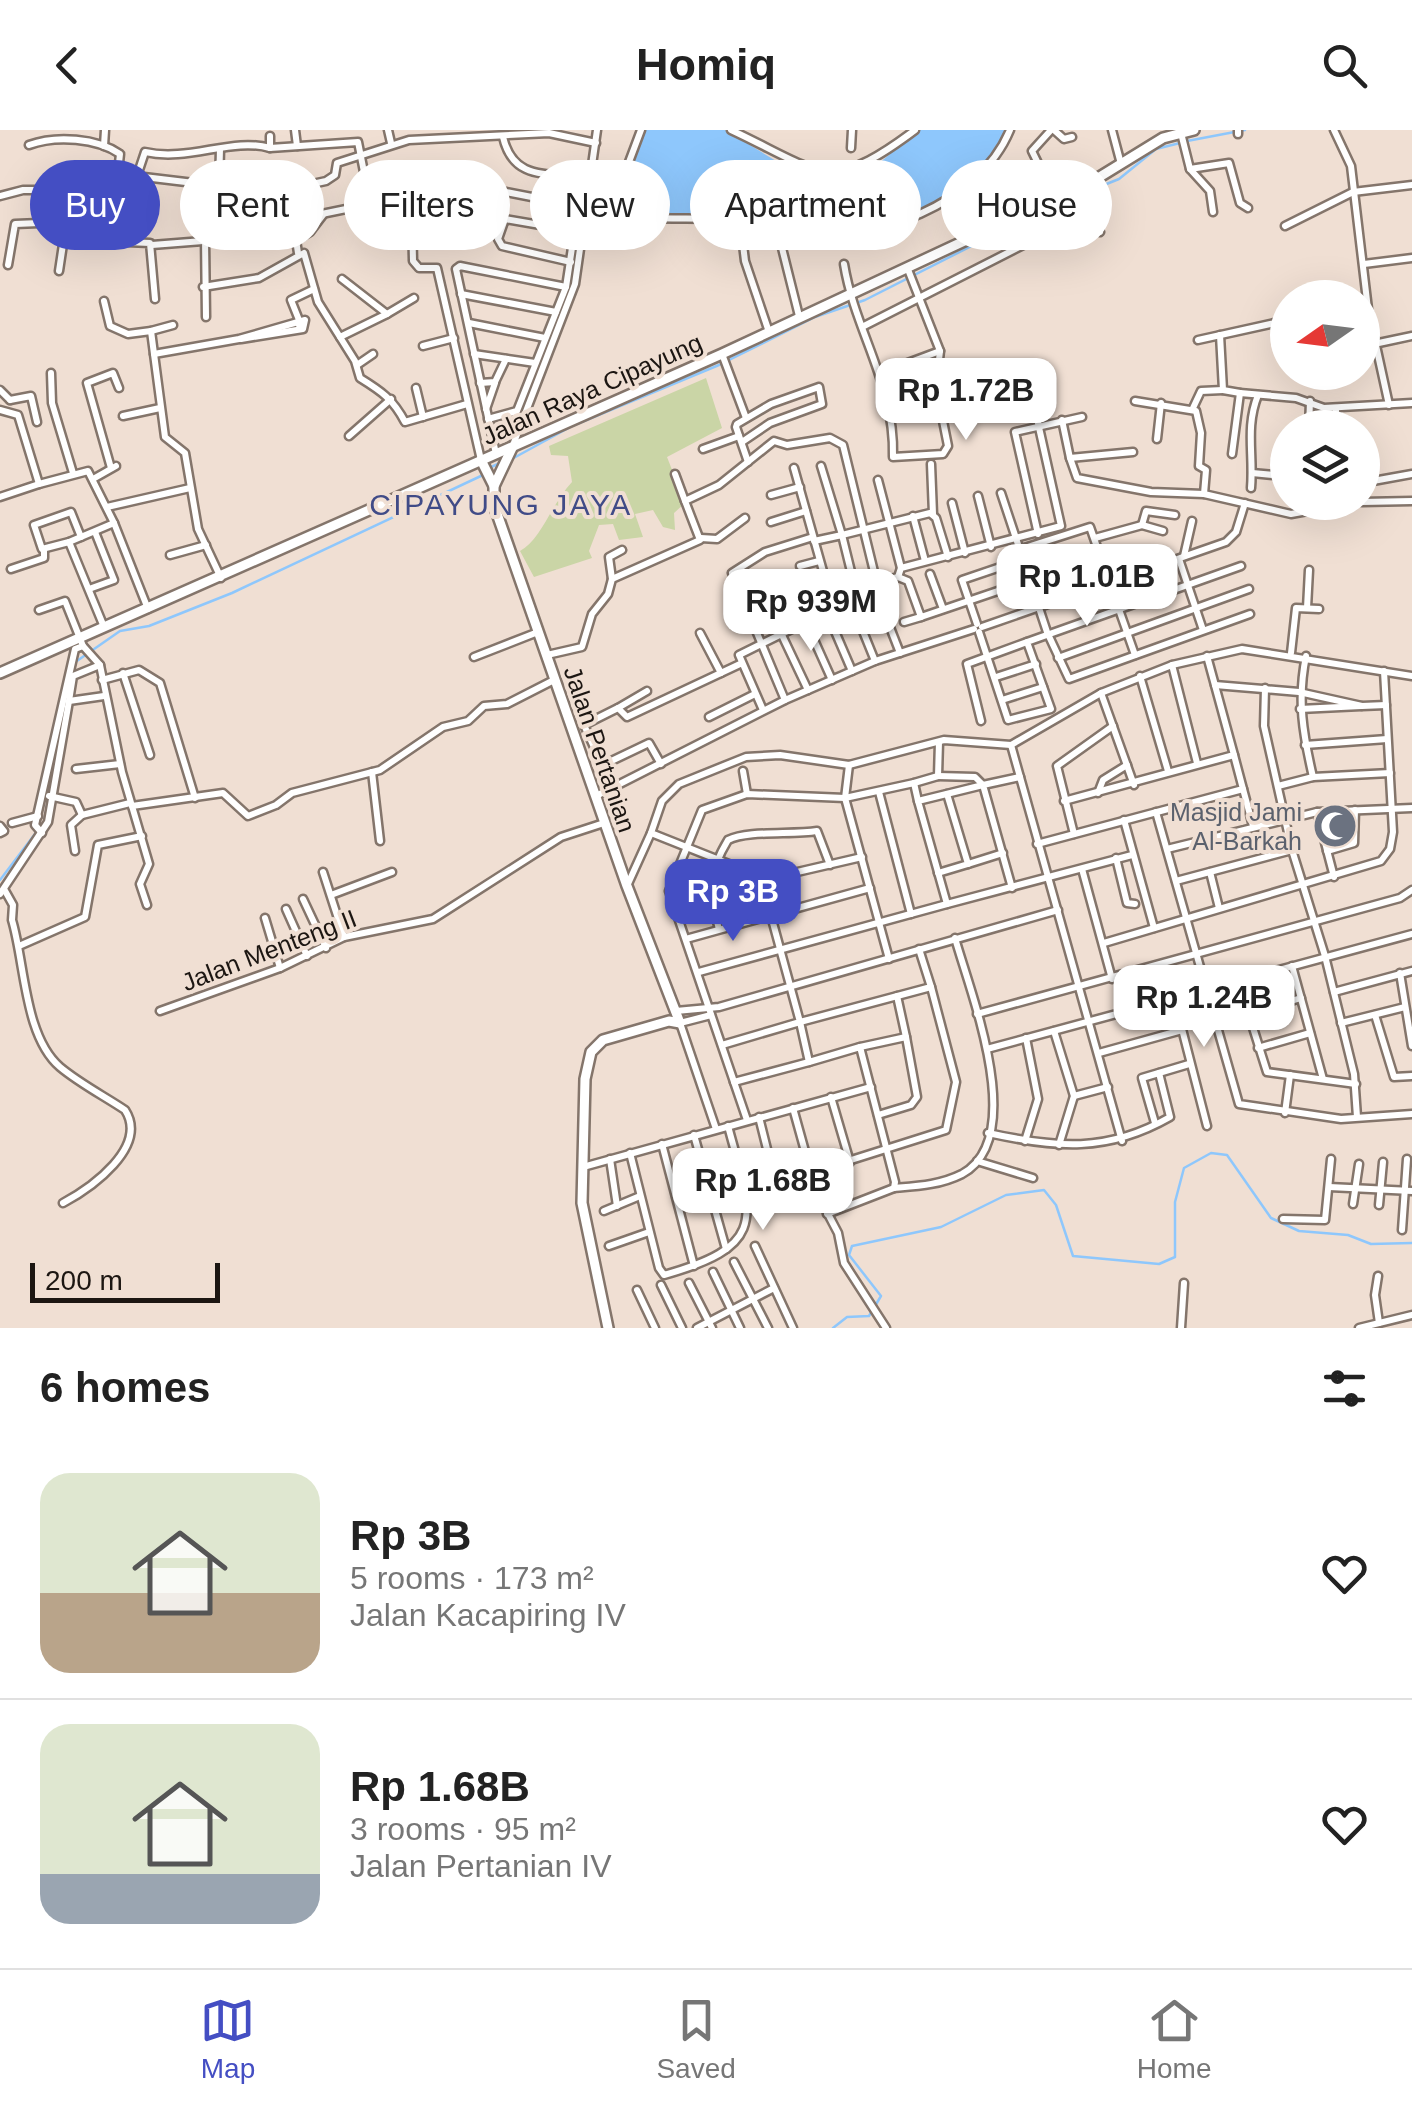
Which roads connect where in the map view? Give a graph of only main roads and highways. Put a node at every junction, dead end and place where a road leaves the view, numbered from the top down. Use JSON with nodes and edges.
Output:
{"nodes":[{"id":1,"x":1193,"y":130,"type":"edge"},
{"id":2,"x":1162,"y":134,"type":"edge"},
{"id":3,"x":510,"y":452,"type":"junction"},
{"id":4,"x":484,"y":467,"type":"junction"},
{"id":5,"x":494,"y":486,"type":"junction"},
{"id":6,"x":0,"y":673,"type":"edge"},
{"id":7,"x":608,"y":1328,"type":"edge"}],
"edges":[{"from":1,"to":2,"type":"main road","name":"Jalan Raya Cipayung"},
{"from":2,"to":3,"type":"main road","name":"Jalan Raya Cipayung"},
{"from":3,"to":4,"type":"main road","name":"Jalan Raya Cipayung"},
{"from":3,"to":5,"type":"main road"},
{"from":4,"to":5,"type":"main road","name":"Jalan Pertanian"},
{"from":4,"to":6,"type":"main road","name":"Jalan Raya Cipayung"},
{"from":5,"to":7,"type":"main road","name":"Jalan Pertanian"}]}
